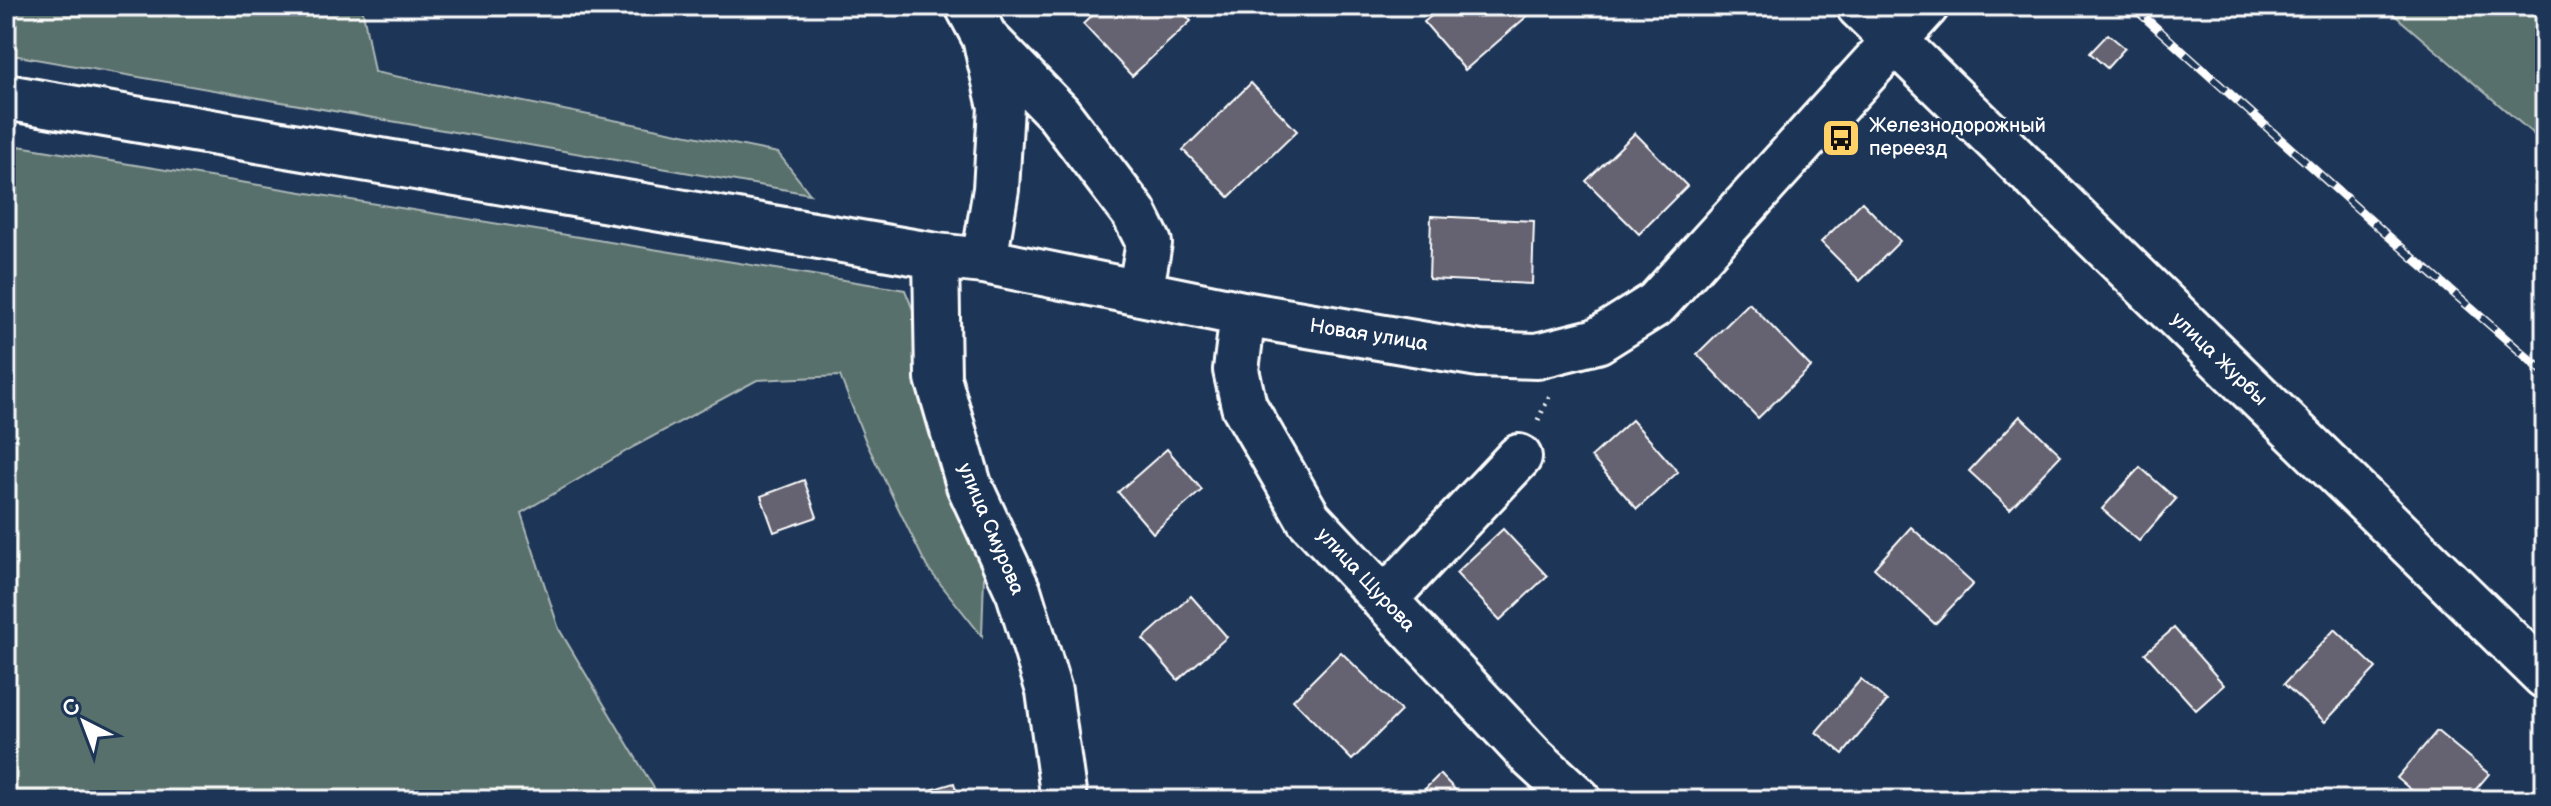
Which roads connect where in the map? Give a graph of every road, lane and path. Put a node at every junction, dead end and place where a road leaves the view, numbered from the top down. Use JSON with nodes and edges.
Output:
{"nodes":[{"id":1,"x":1859,"y":6,"type":"edge"},
{"id":2,"x":1926,"y":6,"type":"edge"},
{"id":3,"x":977,"y":22,"type":"edge"},
{"id":4,"x":1893,"y":42,"type":"junction"},
{"id":5,"x":6,"y":97,"type":"edge"},
{"id":6,"x":936,"y":256,"type":"junction"},
{"id":7,"x":984,"y":261,"type":"junction"},
{"id":8,"x":1140,"y":293,"type":"junction"},
{"id":9,"x":1243,"y":314,"type":"junction"},
{"id":10,"x":1519,"y":457,"type":"dead end"},
{"id":11,"x":1384,"y":600,"type":"junction"},
{"id":12,"x":2545,"y":676,"type":"edge"},
{"id":13,"x":1064,"y":800,"type":"edge"},
{"id":14,"x":1579,"y":800,"type":"edge"}],
"edges":[{"from":1,"to":4,"type":"street","name":"улица Журбы"},
{"from":2,"to":4,"type":"street","name":"Новая улица"},
{"from":3,"to":7,"type":"street"},
{"from":3,"to":8,"type":"street"},
{"from":4,"to":9,"type":"street","name":"Новая улица"},
{"from":4,"to":12,"type":"street","name":"улица Журбы"},
{"from":5,"to":6,"type":"street","name":"Новая улица"},
{"from":6,"to":7,"type":"street","name":"Новая улица"},
{"from":6,"to":13,"type":"street","name":"улица Смурова"},
{"from":7,"to":8,"type":"street","name":"Новая улица"},
{"from":8,"to":9,"type":"street","name":"Новая улица"},
{"from":9,"to":11,"type":"street","name":"улица Щурова"},
{"from":10,"to":11,"type":"street"},
{"from":11,"to":14,"type":"street","name":"улица Щурова"}]}
